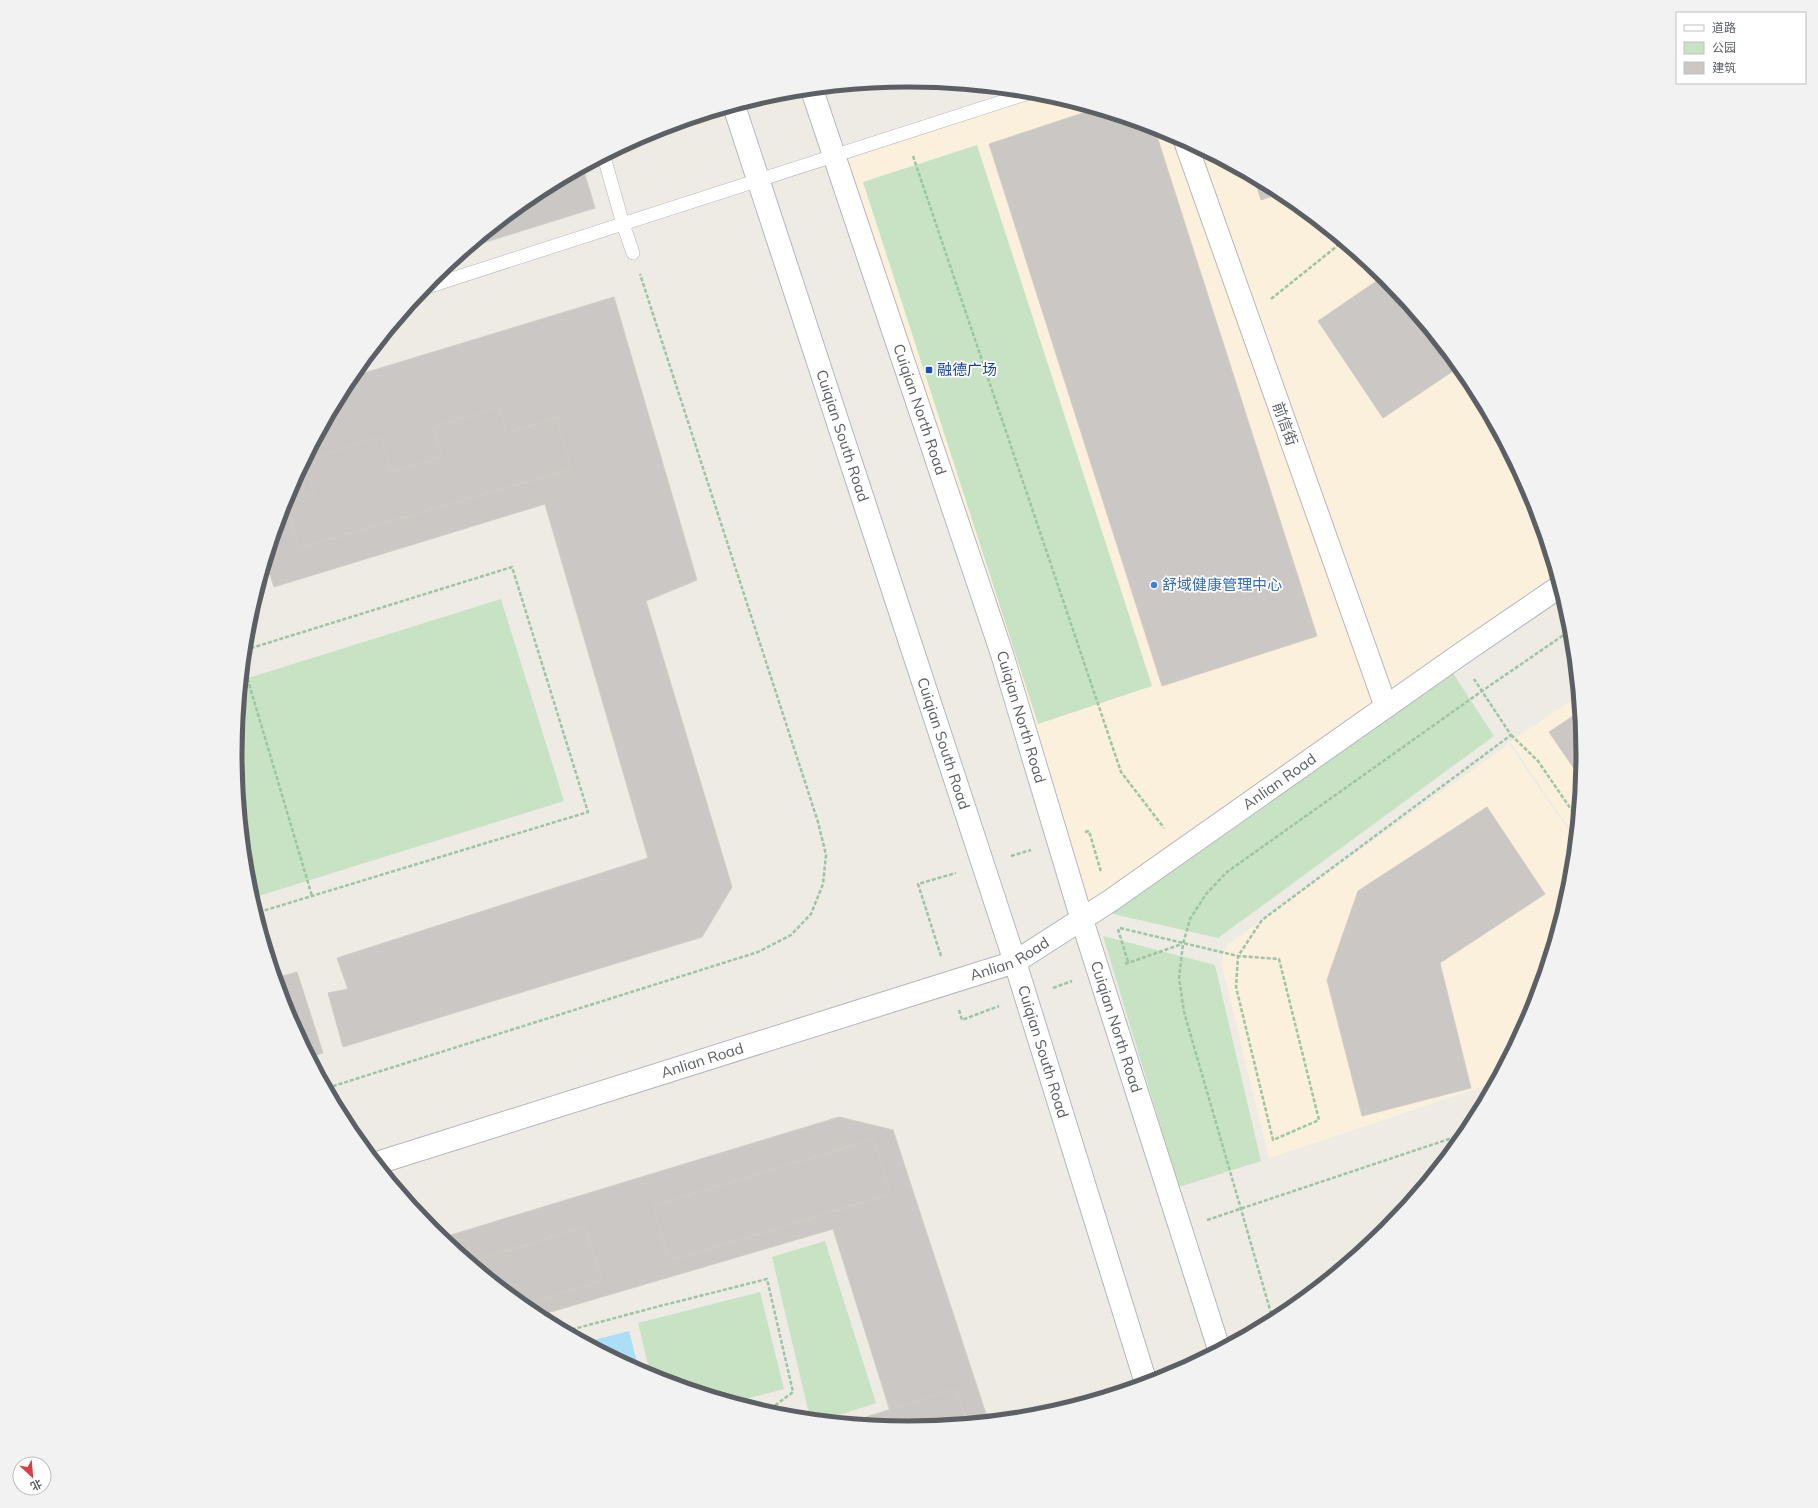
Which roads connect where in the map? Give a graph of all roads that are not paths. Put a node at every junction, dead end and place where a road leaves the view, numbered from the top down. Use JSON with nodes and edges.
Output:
{"nodes":[{"id":1,"x":813,"y":94,"type":"edge"},
{"id":2,"x":1018,"y":97,"type":"edge"},
{"id":3,"x":735,"y":110,"type":"edge"},
{"id":4,"x":1188,"y":149,"type":"edge"},
{"id":5,"x":834,"y":156,"type":"junction"},
{"id":6,"x":605,"y":161,"type":"edge"},
{"id":7,"x":758,"y":180,"type":"junction"},
{"id":8,"x":623,"y":224,"type":"junction"},
{"id":9,"x":634,"y":253,"type":"road end"},
{"id":10,"x":435,"y":285,"type":"edge"},
{"id":11,"x":1555,"y":590,"type":"edge"},
{"id":12,"x":1386,"y":707,"type":"junction"},
{"id":13,"x":1082,"y":920,"type":"junction"},
{"id":14,"x":1015,"y":962,"type":"junction"},
{"id":15,"x":381,"y":1162,"type":"edge"},
{"id":16,"x":1218,"y":1345,"type":"edge"},
{"id":17,"x":1144,"y":1378,"type":"edge"}],
"edges":[{"from":1,"to":5,"type":"main road","name":"Cuiqian North Road"},
{"from":2,"to":5,"type":"lane"},
{"from":3,"to":7,"type":"main road","name":"Cuiqian South Road"},
{"from":4,"to":12,"type":"main road","name":"前信街"},
{"from":5,"to":7,"type":"lane"},
{"from":5,"to":13,"type":"main road","name":"Cuiqian North Road"},
{"from":6,"to":8,"type":"lane"},
{"from":7,"to":8,"type":"lane"},
{"from":7,"to":14,"type":"main road","name":"Cuiqian South Road"},
{"from":8,"to":9,"type":"lane"},
{"from":8,"to":10,"type":"lane"},
{"from":11,"to":12,"type":"main road","name":"Anlian Road"},
{"from":12,"to":13,"type":"main road","name":"Anlian Road"},
{"from":13,"to":14,"type":"main road","name":"Anlian Road"},
{"from":13,"to":16,"type":"main road","name":"Cuiqian North Road"},
{"from":14,"to":15,"type":"main road","name":"Anlian Road"},
{"from":14,"to":17,"type":"main road","name":"Cuiqian South Road"}]}
